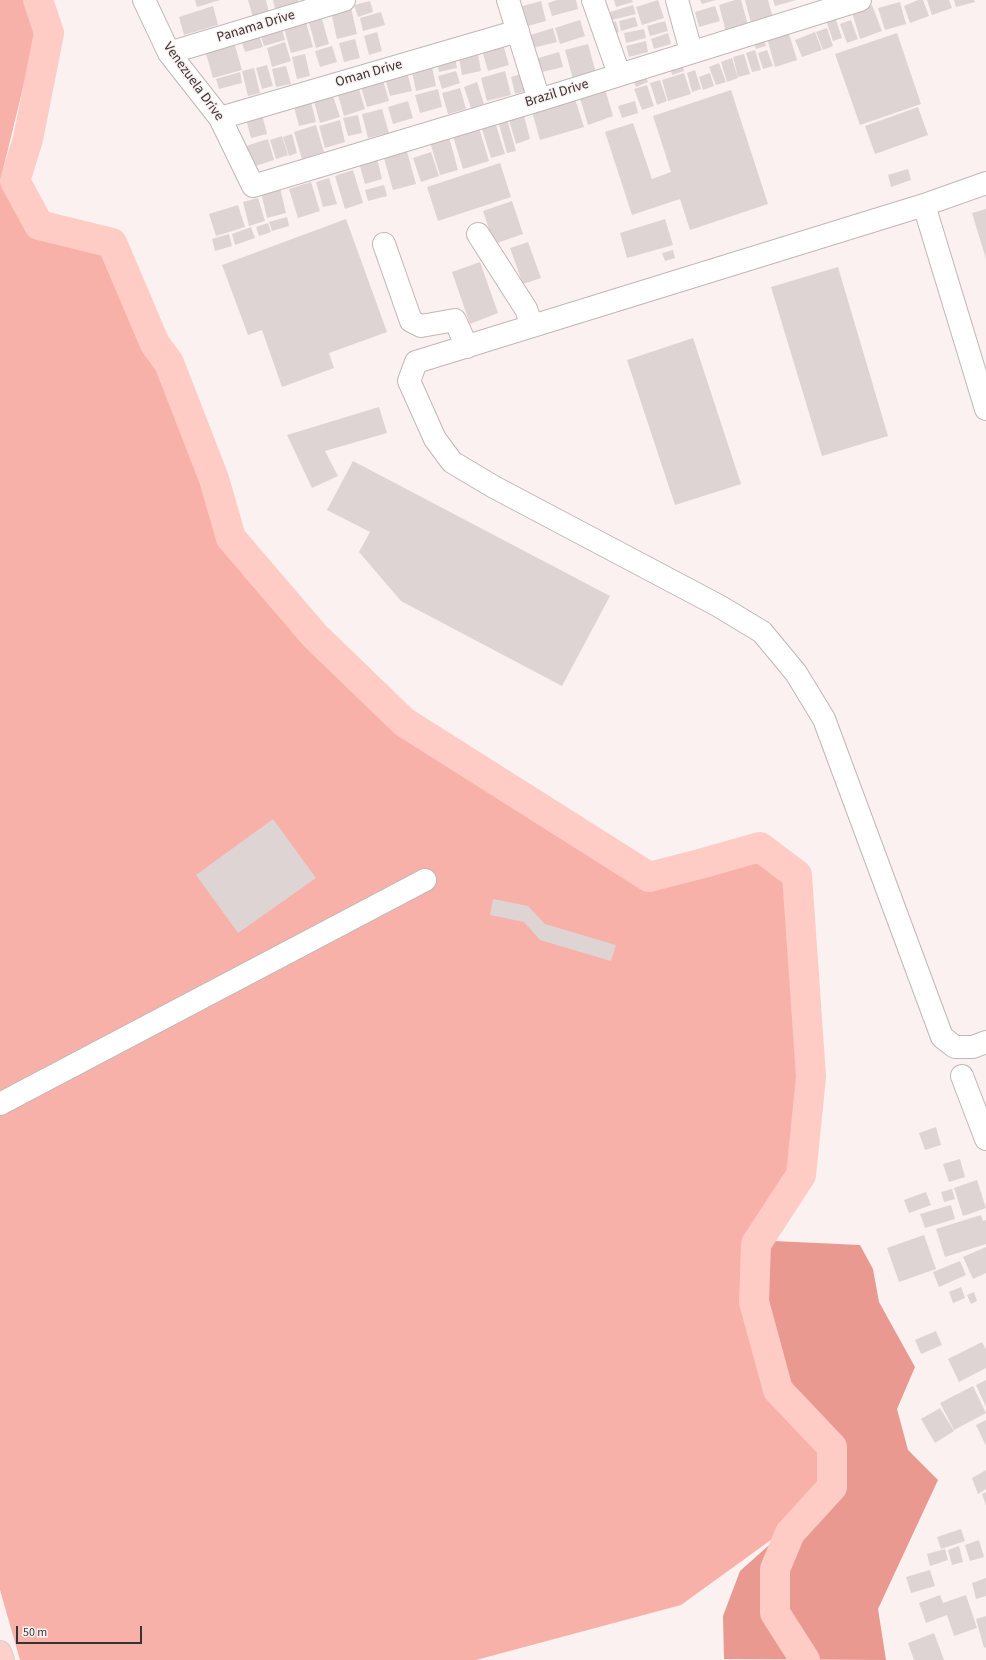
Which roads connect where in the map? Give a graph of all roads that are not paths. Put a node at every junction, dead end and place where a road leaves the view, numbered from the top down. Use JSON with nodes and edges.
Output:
{"nodes":[{"id":1,"x":144,"y":0,"type":"edge"},
{"id":2,"x":344,"y":0,"type":"edge"},
{"id":3,"x":508,"y":0,"type":"edge"},
{"id":4,"x":594,"y":0,"type":"edge"},
{"id":5,"x":677,"y":0,"type":"edge"},
{"id":6,"x":860,"y":0,"type":"edge"},
{"id":7,"x":518,"y":31,"type":"junction"},
{"id":8,"x":691,"y":52,"type":"junction"},
{"id":9,"x":169,"y":53,"type":"junction"},
{"id":10,"x":619,"y":74,"type":"junction"},
{"id":11,"x":539,"y":100,"type":"junction"},
{"id":12,"x":220,"y":118,"type":"junction"},
{"id":13,"x":986,"y":183,"type":"edge"},
{"id":14,"x":253,"y":186,"type":"joint"},
{"id":15,"x":924,"y":205,"type":"junction"},
{"id":16,"x":478,"y":234,"type":"dead end"},
{"id":17,"x":384,"y":244,"type":"dead end"},
{"id":18,"x":532,"y":326,"type":"junction"},
{"id":19,"x":467,"y":347,"type":"junction"},
{"id":20,"x":986,"y":409,"type":"edge"},
{"id":21,"x":425,"y":880,"type":"dead end"},
{"id":22,"x":986,"y":1042,"type":"edge"},
{"id":23,"x":962,"y":1076,"type":"dead end"},
{"id":24,"x":0,"y":1104,"type":"edge"},
{"id":25,"x":986,"y":1139,"type":"edge"},
{"id":26,"x":0,"y":1652,"type":"edge"},
{"id":27,"x":3,"y":1660,"type":"edge"}],
"edges":[{"from":1,"to":9,"type":"street","name":"Venezuela Drive"},
{"from":2,"to":9,"type":"street","name":"Panama Drive"},
{"from":3,"to":7,"type":"street"},
{"from":4,"to":10,"type":"street"},
{"from":5,"to":8,"type":"street"},
{"from":6,"to":8,"type":"street","name":"Brazil Drive"},
{"from":7,"to":11,"type":"street"},
{"from":7,"to":12,"type":"street","name":"Oman Drive"},
{"from":8,"to":10,"type":"street","name":"Brazil Drive"},
{"from":9,"to":12,"type":"street","name":"Venezuela Drive"},
{"from":10,"to":11,"type":"street","name":"Brazil Drive"},
{"from":11,"to":14,"type":"street","name":"Brazil Drive"},
{"from":12,"to":14,"type":"street","name":"Venezuela Drive"},
{"from":13,"to":15,"type":"street"},
{"from":15,"to":18,"type":"street"},
{"from":15,"to":20,"type":"street"},
{"from":16,"to":18,"type":"street"},
{"from":17,"to":19,"type":"street"},
{"from":18,"to":19,"type":"street"},
{"from":19,"to":22,"type":"street"},
{"from":21,"to":24,"type":"street"},
{"from":23,"to":25,"type":"street"},
{"from":26,"to":27,"type":"main road"}]}
